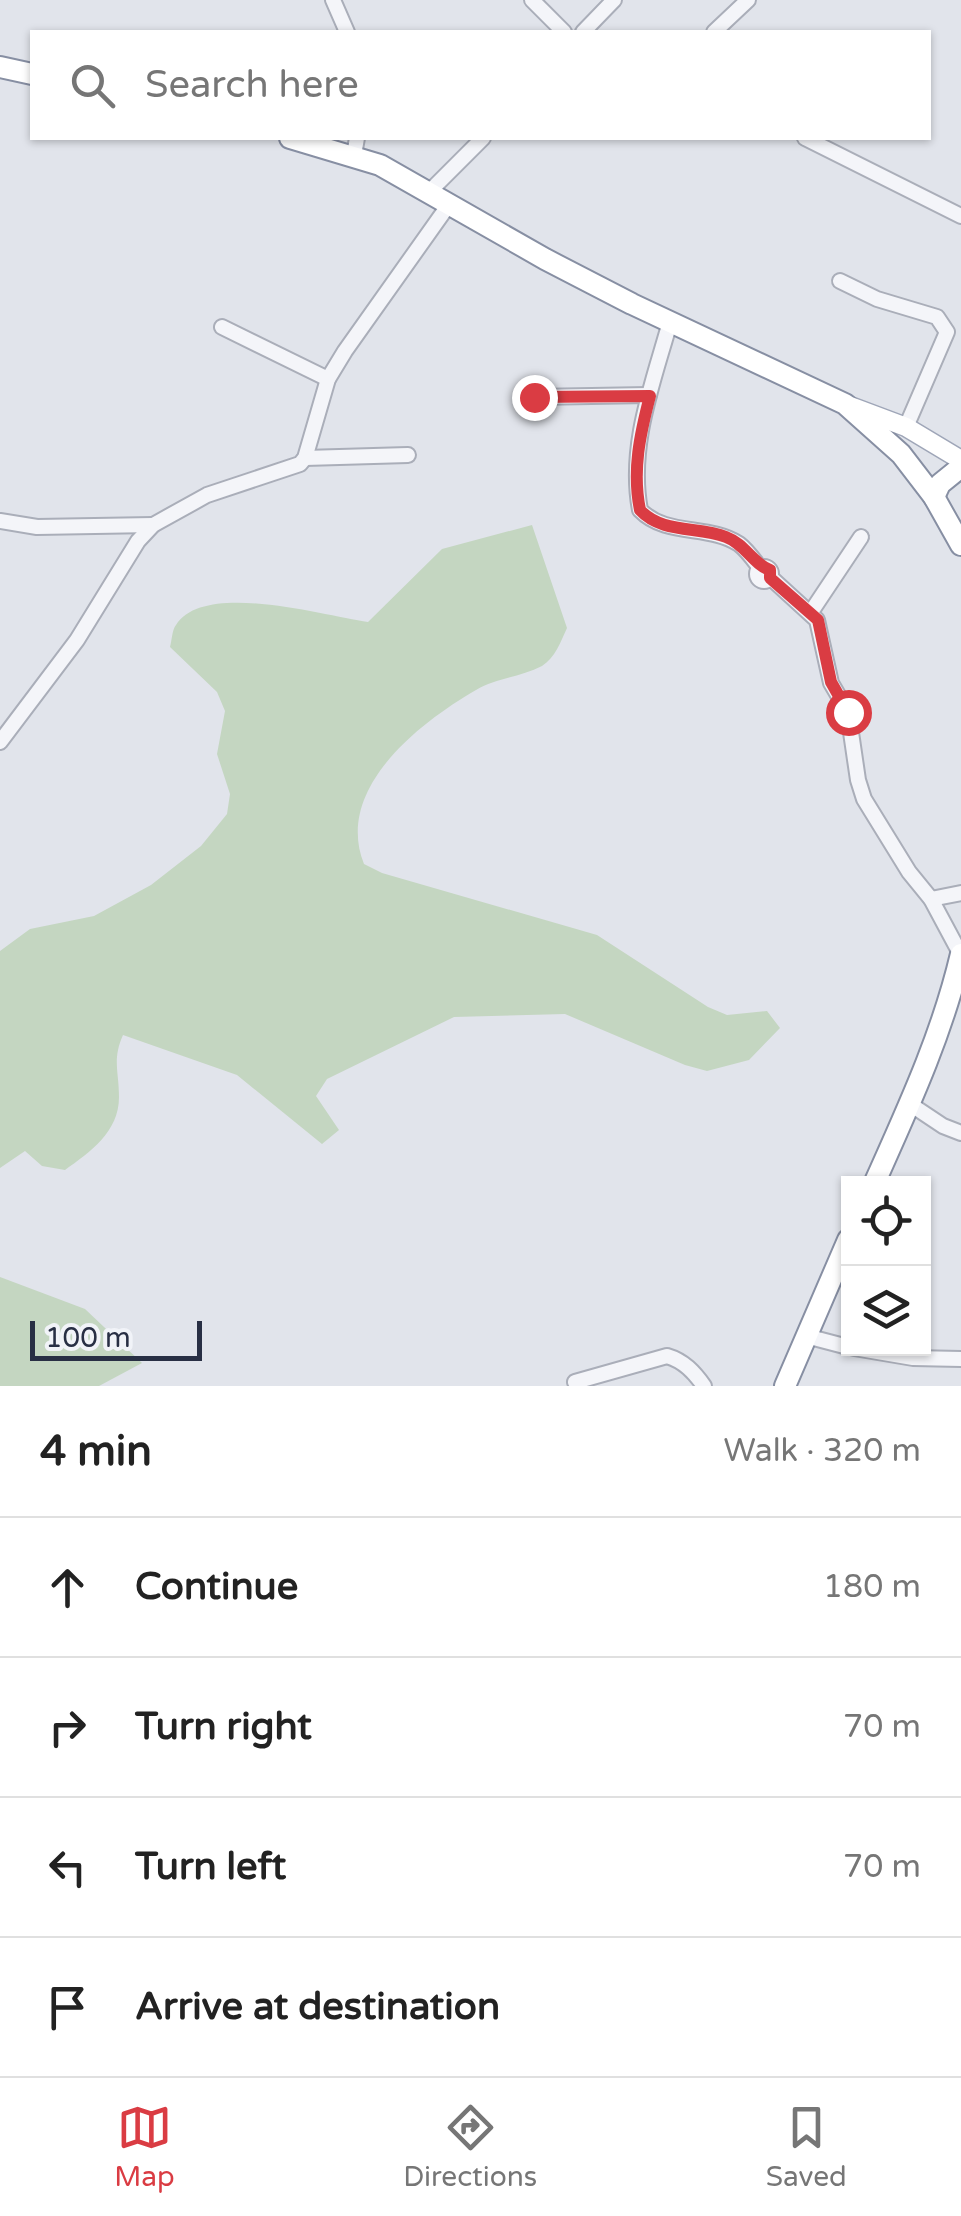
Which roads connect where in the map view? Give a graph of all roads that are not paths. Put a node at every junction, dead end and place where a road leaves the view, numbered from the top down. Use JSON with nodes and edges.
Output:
{"nodes":[{"id":1,"x":333,"y":0,"type":"edge"},
{"id":2,"x":532,"y":0,"type":"edge"},
{"id":3,"x":614,"y":0,"type":"edge"},
{"id":4,"x":748,"y":0,"type":"edge"},
{"id":5,"x":346,"y":30,"type":"edge"},
{"id":6,"x":562,"y":30,"type":"edge"},
{"id":7,"x":590,"y":30,"type":"edge"},
{"id":8,"x":716,"y":30,"type":"edge"},
{"id":9,"x":0,"y":67,"type":"edge"},
{"id":10,"x":30,"y":74,"type":"edge"},
{"id":11,"x":306,"y":140,"type":"edge"},
{"id":12,"x":481,"y":140,"type":"edge"},
{"id":13,"x":809,"y":140,"type":"edge"},
{"id":14,"x":355,"y":146,"type":"edge"},
{"id":15,"x":430,"y":191,"type":"junction"},
{"id":16,"x":450,"y":203,"type":"junction"},
{"id":17,"x":961,"y":216,"type":"edge"},
{"id":18,"x":840,"y":281,"type":"dead end"},
{"id":19,"x":670,"y":322,"type":"junction"},
{"id":20,"x":222,"y":326,"type":"dead end"},
{"id":21,"x":328,"y":380,"type":"junction"},
{"id":22,"x":650,"y":396,"type":"junction"},
{"id":23,"x":534,"y":397,"type":"dead end"},
{"id":24,"x":844,"y":404,"type":"junction"},
{"id":25,"x":906,"y":426,"type":"junction"},
{"id":26,"x":408,"y":454,"type":"dead end"},
{"id":27,"x":305,"y":458,"type":"junction"},
{"id":28,"x":961,"y":460,"type":"edge"},
{"id":29,"x":961,"y":468,"type":"edge"},
{"id":30,"x":934,"y":497,"type":"junction"},
{"id":31,"x":0,"y":521,"type":"edge"},
{"id":32,"x":153,"y":525,"type":"junction"},
{"id":33,"x":860,"y":537,"type":"dead end"},
{"id":34,"x":961,"y":545,"type":"edge"},
{"id":35,"x":811,"y":612,"type":"junction"},
{"id":36,"x":0,"y":742,"type":"edge"},
{"id":37,"x":961,"y":894,"type":"edge"},
{"id":38,"x":931,"y":899,"type":"junction"},
{"id":39,"x":961,"y":955,"type":"edge"},
{"id":40,"x":952,"y":1022,"type":"edge"},
{"id":41,"x":910,"y":1104,"type":"junction"},
{"id":42,"x":961,"y":1133,"type":"edge"},
{"id":43,"x":878,"y":1176,"type":"edge"},
{"id":44,"x":841,"y":1256,"type":"edge"},
{"id":45,"x":806,"y":1336,"type":"junction"},
{"id":46,"x":841,"y":1345,"type":"edge"},
{"id":47,"x":901,"y":1356,"type":"edge"},
{"id":48,"x":961,"y":1359,"type":"edge"},
{"id":49,"x":575,"y":1382,"type":"dead end"},
{"id":50,"x":704,"y":1386,"type":"edge"},
{"id":51,"x":784,"y":1386,"type":"edge"}],
"edges":[{"from":1,"to":5,"type":"street"},
{"from":2,"to":6,"type":"street"},
{"from":3,"to":7,"type":"street"},
{"from":4,"to":8,"type":"street"},
{"from":9,"to":10,"type":"highway"},
{"from":11,"to":14,"type":"highway"},
{"from":12,"to":15,"type":"street"},
{"from":13,"to":17,"type":"street"},
{"from":14,"to":15,"type":"highway"},
{"from":15,"to":16,"type":"highway"},
{"from":16,"to":19,"type":"highway"},
{"from":16,"to":21,"type":"street"},
{"from":18,"to":25,"type":"street"},
{"from":19,"to":22,"type":"street"},
{"from":19,"to":24,"type":"highway"},
{"from":20,"to":21,"type":"street"},
{"from":21,"to":27,"type":"street"},
{"from":22,"to":23,"type":"street"},
{"from":22,"to":35,"type":"street"},
{"from":24,"to":25,"type":"main road"},
{"from":24,"to":30,"type":"highway"},
{"from":25,"to":28,"type":"main road"},
{"from":26,"to":27,"type":"street"},
{"from":27,"to":32,"type":"street"},
{"from":29,"to":30,"type":"highway"},
{"from":30,"to":34,"type":"highway"},
{"from":31,"to":32,"type":"street"},
{"from":32,"to":36,"type":"street"},
{"from":33,"to":35,"type":"street"},
{"from":35,"to":38,"type":"street"},
{"from":37,"to":38,"type":"street"},
{"from":38,"to":39,"type":"street"},
{"from":39,"to":40,"type":"highway"},
{"from":40,"to":41,"type":"highway"},
{"from":41,"to":42,"type":"street"},
{"from":41,"to":43,"type":"highway"},
{"from":44,"to":45,"type":"highway"},
{"from":45,"to":46,"type":"street"},
{"from":45,"to":51,"type":"highway"},
{"from":47,"to":48,"type":"street"},
{"from":49,"to":50,"type":"street"}]}
